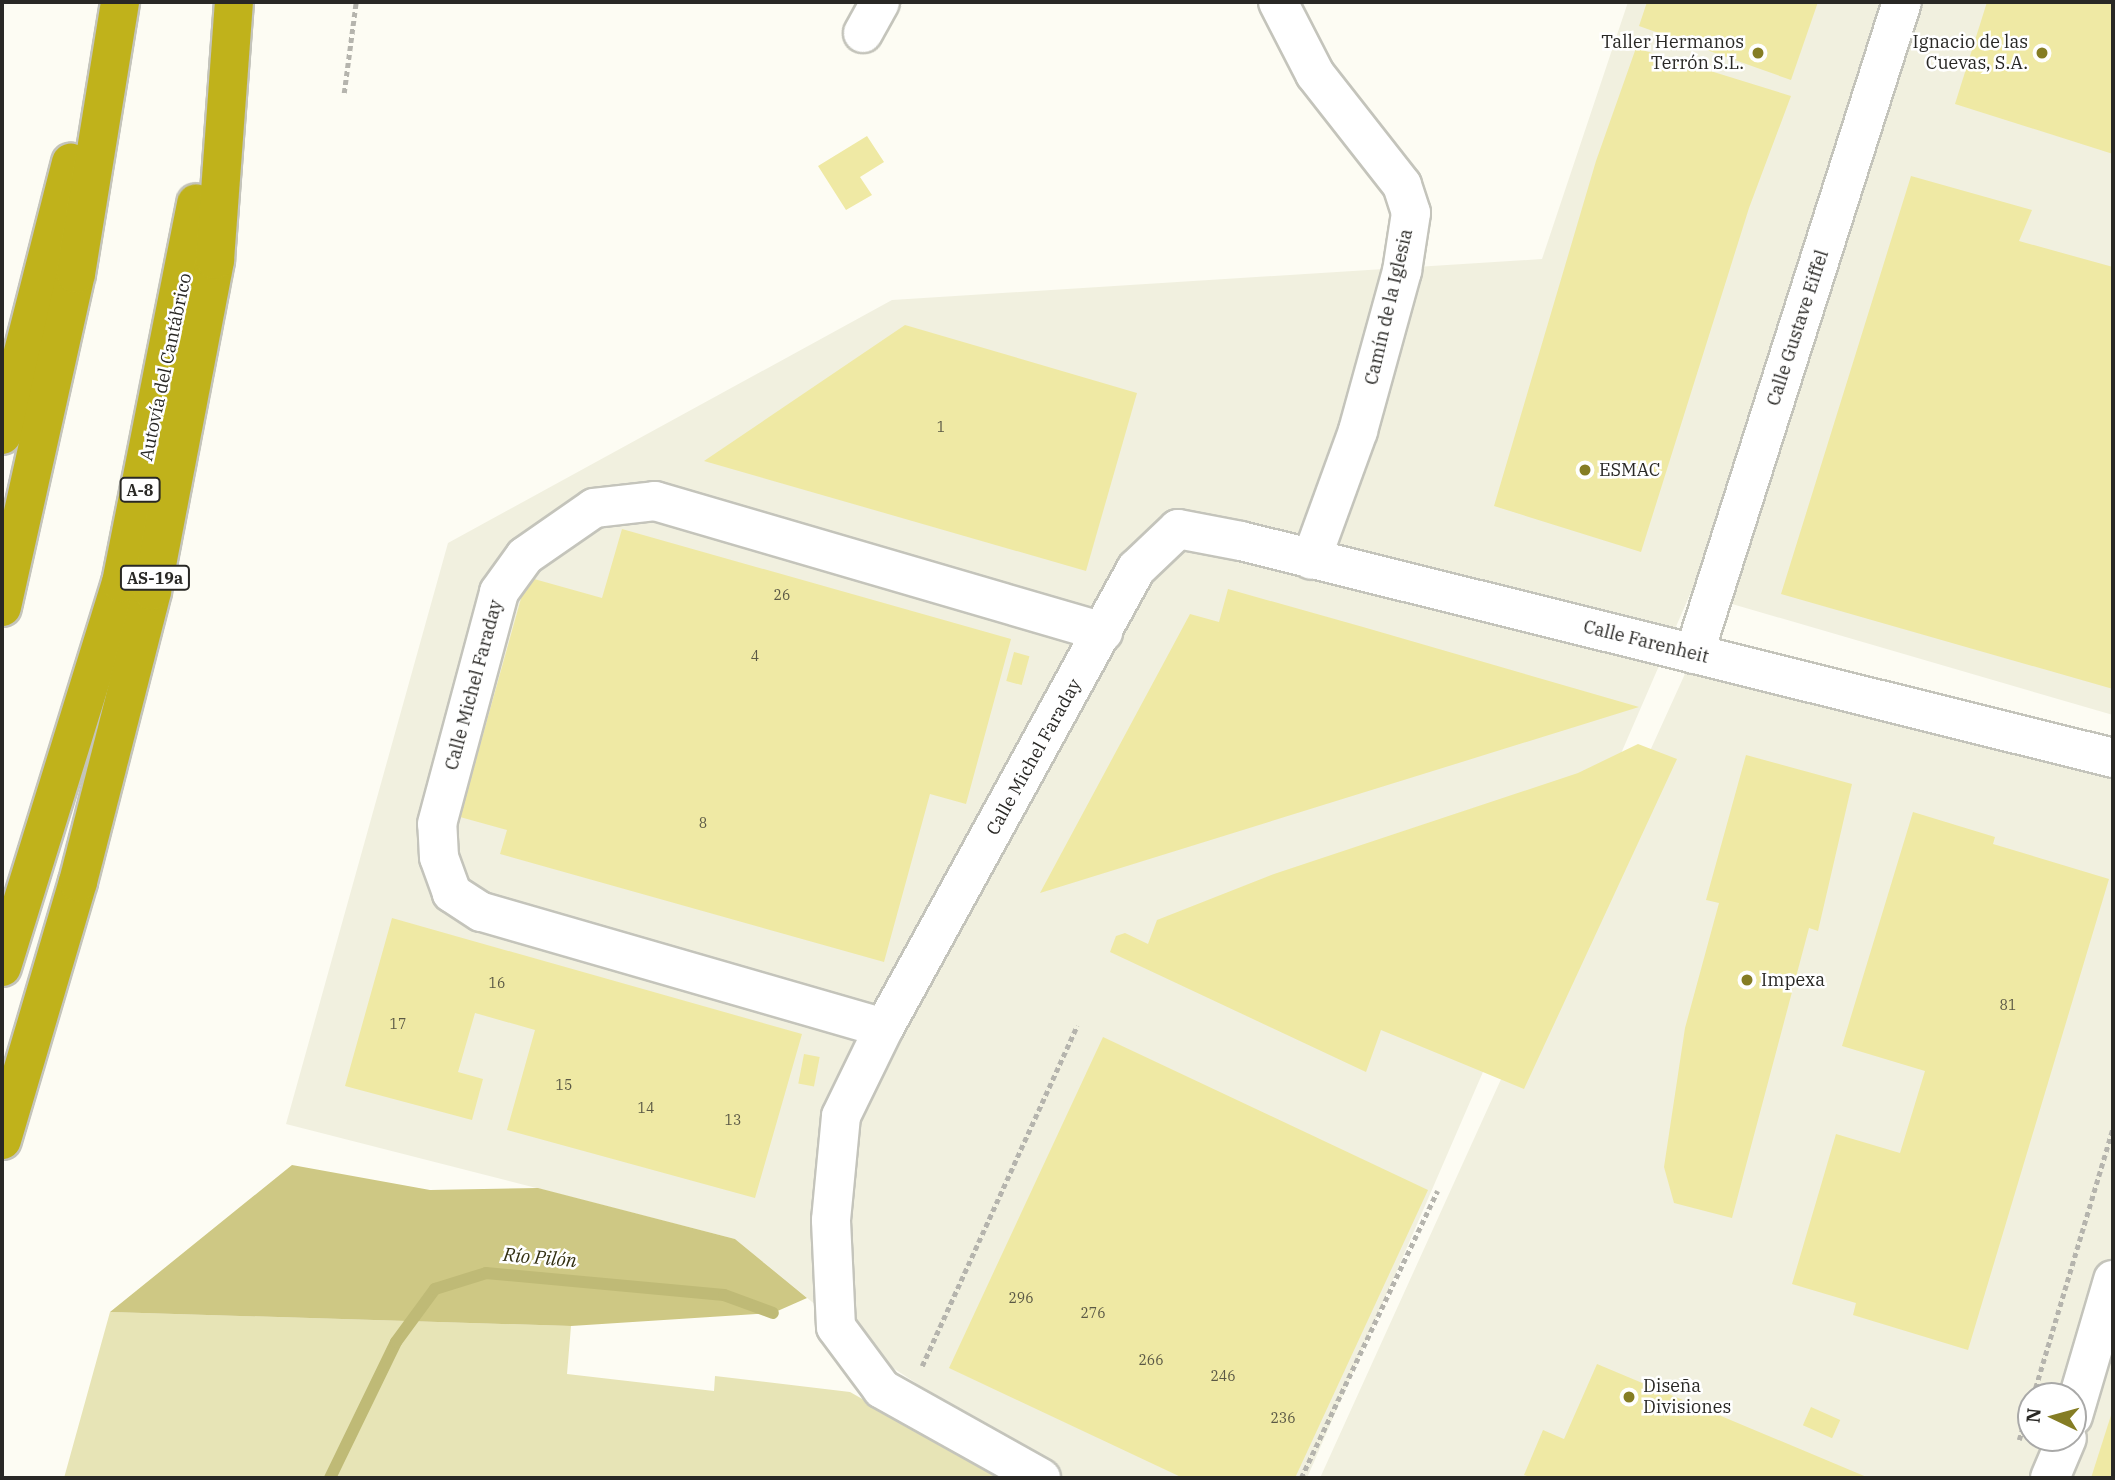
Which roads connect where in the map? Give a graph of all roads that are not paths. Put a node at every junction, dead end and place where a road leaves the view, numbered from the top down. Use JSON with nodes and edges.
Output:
{"nodes":[{"id":1,"x":112,"y":2,"type":"edge"},
{"id":2,"x":120,"y":2,"type":"edge"},
{"id":3,"x":227,"y":2,"type":"edge"},
{"id":4,"x":234,"y":2,"type":"edge"},
{"id":5,"x":1278,"y":2,"type":"edge"},
{"id":6,"x":1902,"y":2,"type":"edge"},
{"id":7,"x":2,"y":435,"type":"edge"},
{"id":8,"x":1178,"y":529,"type":"joint"},
{"id":9,"x":1311,"y":560,"type":"junction"},
{"id":10,"x":2,"y":607,"type":"edge"},
{"id":11,"x":1103,"y":632,"type":"junction"},
{"id":12,"x":1694,"y":654,"type":"junction"},
{"id":13,"x":2113,"y":758,"type":"edge"},
{"id":14,"x":2,"y":967,"type":"edge"},
{"id":15,"x":884,"y":1028,"type":"junction"},
{"id":16,"x":2,"y":1140,"type":"edge"},
{"id":17,"x":2113,"y":1280,"type":"edge"},
{"id":18,"x":2083,"y":1382,"type":"edge"},
{"id":19,"x":2061,"y":1452,"type":"edge"},
{"id":20,"x":1041,"y":1478,"type":"edge"},
{"id":21,"x":2050,"y":1478,"type":"edge"}],
"edges":[{"from":1,"to":7,"type":"highway"},
{"from":2,"to":10,"type":"highway"},
{"from":3,"to":14,"type":"highway","name":"Autovía del Cantábrico","number":"A-8"},
{"from":4,"to":16,"type":"highway","number":"AS-19a"},
{"from":5,"to":9,"type":"street","name":"Camín de la Iglesia"},
{"from":6,"to":12,"type":"street","name":"Calle Gustave Eiffel"},
{"from":8,"to":9,"type":"street","name":"Calle Farenheit"},
{"from":8,"to":11,"type":"street","name":"Calle Michel Faraday"},
{"from":9,"to":12,"type":"street","name":"Calle Farenheit"},
{"from":11,"to":15,"type":"street","name":"Calle Michel Faraday"},
{"from":11,"to":15,"type":"street","name":"Calle Michel Faraday"},
{"from":12,"to":13,"type":"street","name":"Calle Farenheit"},
{"from":15,"to":20,"type":"street","name":"Calle Michel Faraday"},
{"from":17,"to":18,"type":"street"},
{"from":19,"to":21,"type":"street"}]}
